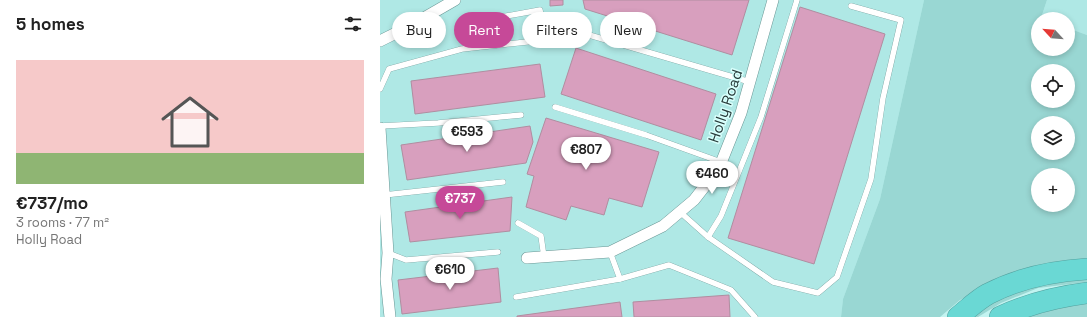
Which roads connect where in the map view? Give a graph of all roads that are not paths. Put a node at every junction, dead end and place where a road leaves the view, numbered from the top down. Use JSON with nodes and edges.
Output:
{"nodes":[{"id":1,"x":455,"y":0,"type":"edge"},
{"id":2,"x":773,"y":0,"type":"edge"},
{"id":3,"x":796,"y":0,"type":"edge"},
{"id":4,"x":851,"y":6,"type":"dead end"},
{"id":5,"x":514,"y":15,"type":"edge"},
{"id":6,"x":592,"y":36,"type":"edge"},
{"id":7,"x":380,"y":42,"type":"edge"},
{"id":8,"x":514,"y":43,"type":"edge"},
{"id":9,"x":471,"y":48,"type":"edge"},
{"id":10,"x":750,"y":82,"type":"junction"},
{"id":11,"x":380,"y":89,"type":"edge"},
{"id":12,"x":555,"y":107,"type":"dead end"},
{"id":13,"x":521,"y":115,"type":"dead end"},
{"id":14,"x":380,"y":127,"type":"edge"},
{"id":15,"x":721,"y":162,"type":"junction"},
{"id":16,"x":381,"y":169,"type":"edge"},
{"id":17,"x":503,"y":182,"type":"dead end"},
{"id":18,"x":384,"y":196,"type":"junction"},
{"id":19,"x":680,"y":212,"type":"junction"},
{"id":20,"x":518,"y":223,"type":"dead end"},
{"id":21,"x":708,"y":237,"type":"junction"},
{"id":22,"x":498,"y":252,"type":"dead end"},
{"id":23,"x":610,"y":252,"type":"junction"},
{"id":24,"x":384,"y":253,"type":"edge"},
{"id":25,"x":544,"y":257,"type":"junction"},
{"id":26,"x":527,"y":258,"type":"dead end"},
{"id":27,"x":1087,"y":269,"type":"edge"},
{"id":28,"x":620,"y":279,"type":"junction"},
{"id":29,"x":1087,"y":293,"type":"edge"},
{"id":30,"x":516,"y":297,"type":"dead end"},
{"id":31,"x":390,"y":317,"type":"edge"},
{"id":32,"x":755,"y":317,"type":"edge"},
{"id":33,"x":958,"y":317,"type":"edge"},
{"id":34,"x":1000,"y":317,"type":"edge"}],
"edges":[{"from":1,"to":7,"type":"street"},
{"from":2,"to":10,"type":"street","name":"Holly Road"},
{"from":3,"to":21,"type":"lane"},
{"from":4,"to":21,"type":"lane"},
{"from":5,"to":8,"type":"lane"},
{"from":6,"to":10,"type":"lane"},
{"from":9,"to":11,"type":"lane"},
{"from":10,"to":15,"type":"street","name":"Holly Road"},
{"from":12,"to":15,"type":"lane"},
{"from":13,"to":14,"type":"lane"},
{"from":14,"to":16,"type":"street"},
{"from":15,"to":19,"type":"street","name":"Holly Road"},
{"from":16,"to":18,"type":"street"},
{"from":17,"to":18,"type":"lane"},
{"from":18,"to":24,"type":"street"},
{"from":19,"to":21,"type":"lane"},
{"from":19,"to":23,"type":"street","name":"Holly Road"},
{"from":20,"to":25,"type":"lane"},
{"from":22,"to":24,"type":"lane"},
{"from":23,"to":25,"type":"street","name":"Holly Road"},
{"from":23,"to":28,"type":"lane"},
{"from":24,"to":31,"type":"street"},
{"from":25,"to":26,"type":"street","name":"Holly Road"},
{"from":27,"to":33,"type":"highway"},
{"from":28,"to":30,"type":"lane"},
{"from":28,"to":32,"type":"lane"},
{"from":29,"to":34,"type":"highway"}]}
